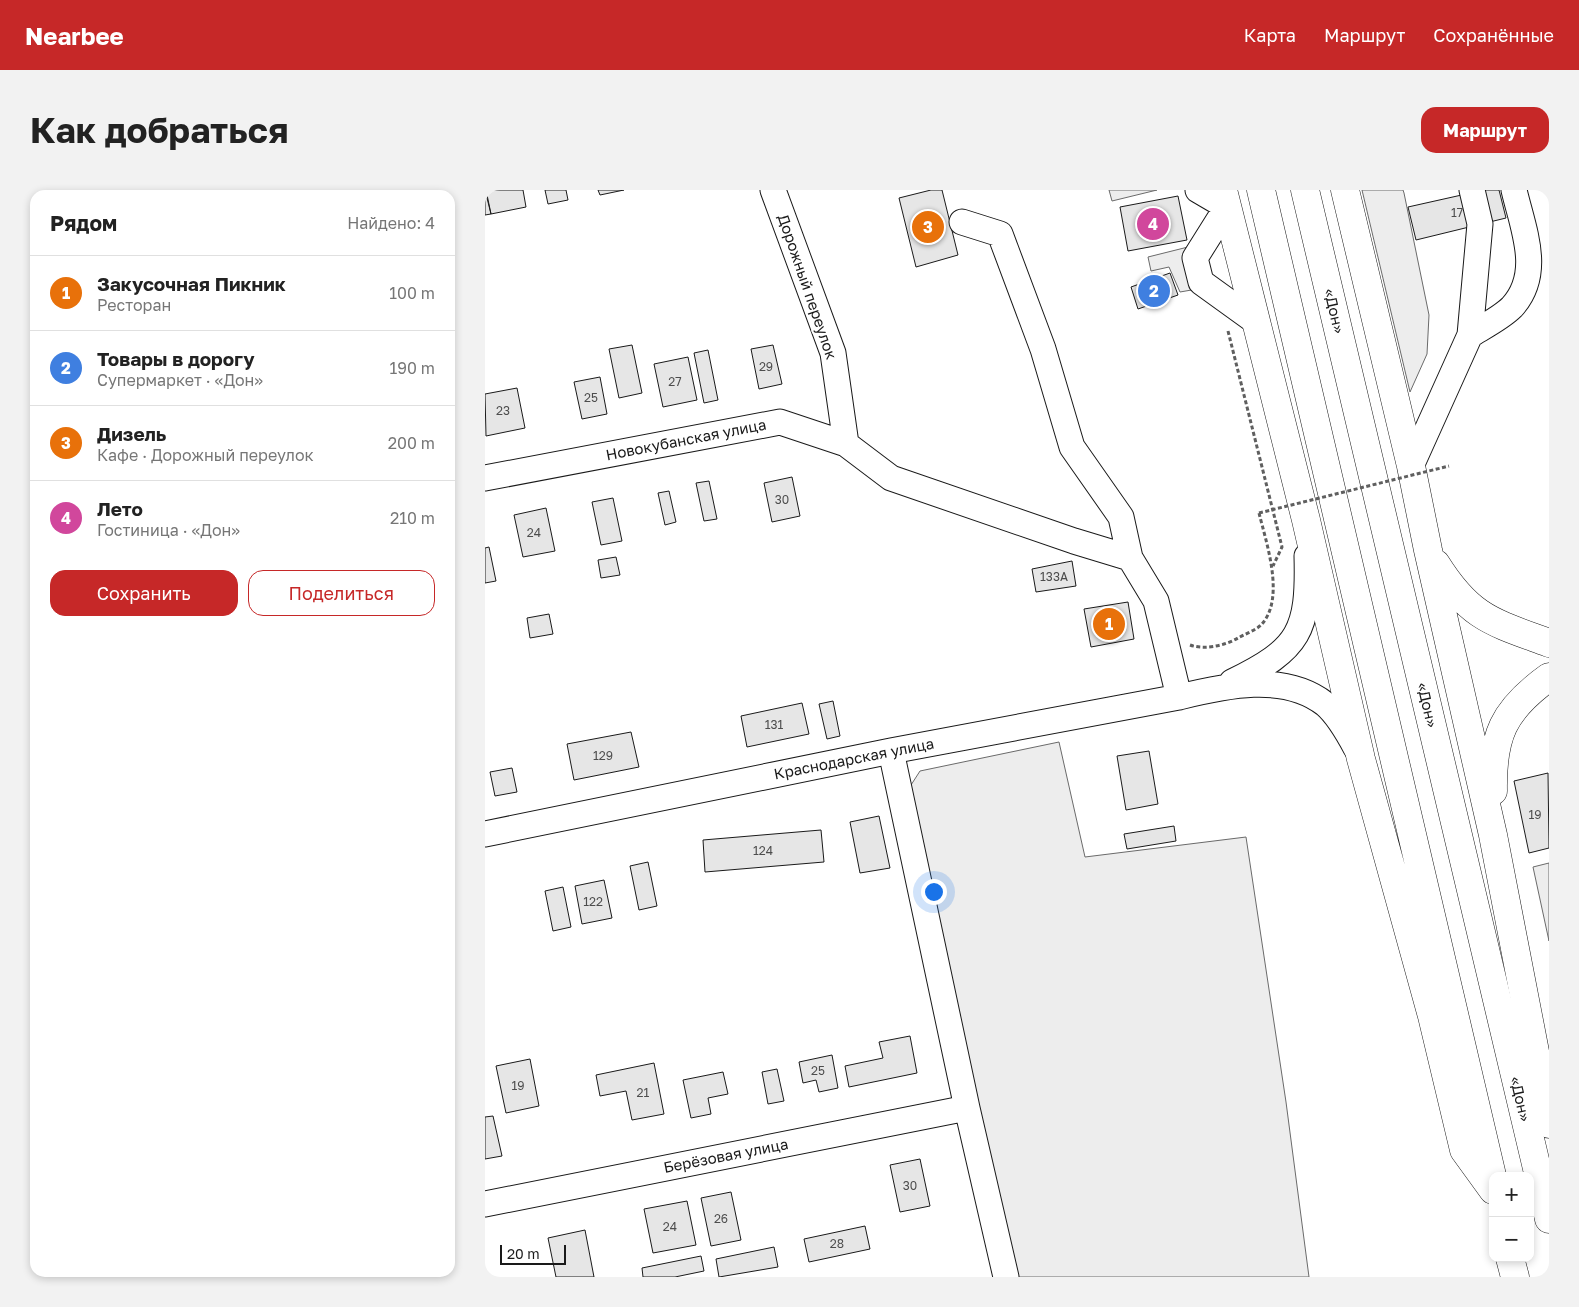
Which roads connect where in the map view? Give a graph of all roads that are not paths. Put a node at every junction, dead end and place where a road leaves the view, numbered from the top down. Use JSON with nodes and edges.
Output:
{"nodes":[{"id":1,"x":773,"y":190,"type":"edge"},
{"id":2,"x":1198,"y":190,"type":"edge"},
{"id":3,"x":1261,"y":190,"type":"edge"},
{"id":4,"x":1305,"y":190,"type":"edge"},
{"id":5,"x":1345,"y":190,"type":"edge"},
{"id":6,"x":1472,"y":190,"type":"edge"},
{"id":7,"x":1514,"y":190,"type":"edge"},
{"id":8,"x":1225,"y":199,"type":"edge"},
{"id":9,"x":962,"y":222,"type":"dead end"},
{"id":10,"x":1255,"y":321,"type":"junction"},
{"id":11,"x":1470,"y":335,"type":"junction"},
{"id":12,"x":846,"y":444,"type":"junction"},
{"id":13,"x":1411,"y":466,"type":"junction"},
{"id":14,"x":485,"y":478,"type":"edge"},
{"id":15,"x":1306,"y":520,"type":"junction"},
{"id":16,"x":1427,"y":550,"type":"junction"},
{"id":17,"x":1130,"y":558,"type":"junction"},
{"id":18,"x":1549,"y":643,"type":"edge"},
{"id":19,"x":1549,"y":677,"type":"edge"},
{"id":20,"x":1223,"y":686,"type":"junction"},
{"id":21,"x":1179,"y":697,"type":"junction"},
{"id":22,"x":891,"y":751,"type":"junction"},
{"id":23,"x":1361,"y":759,"type":"junction"},
{"id":24,"x":485,"y":834,"type":"edge"},
{"id":25,"x":1493,"y":835,"type":"junction"},
{"id":26,"x":967,"y":1108,"type":"junction"},
{"id":27,"x":1549,"y":1124,"type":"edge"},
{"id":28,"x":1491,"y":1172,"type":"edge"},
{"id":29,"x":1489,"y":1184,"type":"edge"},
{"id":30,"x":485,"y":1204,"type":"edge"},
{"id":31,"x":1549,"y":1219,"type":"edge"},
{"id":32,"x":1511,"y":1262,"type":"edge"},
{"id":33,"x":1007,"y":1277,"type":"edge"},
{"id":34,"x":1515,"y":1277,"type":"edge"}],
"edges":[{"from":1,"to":12,"type":"street","name":"Дорожный переулок"},
{"from":2,"to":8,"type":"street"},
{"from":3,"to":28,"type":"main road"},
{"from":4,"to":31,"type":"main road","name":"«Дон»"},
{"from":5,"to":13,"type":"main road"},
{"from":6,"to":11,"type":"street"},
{"from":7,"to":11,"type":"street"},
{"from":8,"to":10,"type":"main road"},
{"from":8,"to":10,"type":"street"},
{"from":9,"to":17,"type":"street"},
{"from":10,"to":15,"type":"main road"},
{"from":11,"to":13,"type":"street"},
{"from":12,"to":14,"type":"street","name":"Новокубанская улица"},
{"from":12,"to":17,"type":"street","name":"Новокубанская улица"},
{"from":13,"to":16,"type":"main road"},
{"from":15,"to":20,"type":"street"},
{"from":15,"to":23,"type":"main road"},
{"from":16,"to":18,"type":"main road"},
{"from":16,"to":25,"type":"main road"},
{"from":17,"to":21,"type":"street"},
{"from":19,"to":25,"type":"main road"},
{"from":20,"to":21,"type":"street","name":"Краснодарская улица"},
{"from":20,"to":23,"type":"street"},
{"from":21,"to":22,"type":"street","name":"Краснодарская улица"},
{"from":22,"to":24,"type":"street","name":"Краснодарская улица"},
{"from":22,"to":26,"type":"street"},
{"from":23,"to":29,"type":"main road"},
{"from":25,"to":27,"type":"main road"},
{"from":26,"to":30,"type":"street","name":"Берёзовая улица"},
{"from":26,"to":33,"type":"street"},
{"from":32,"to":34,"type":"main road"}]}
